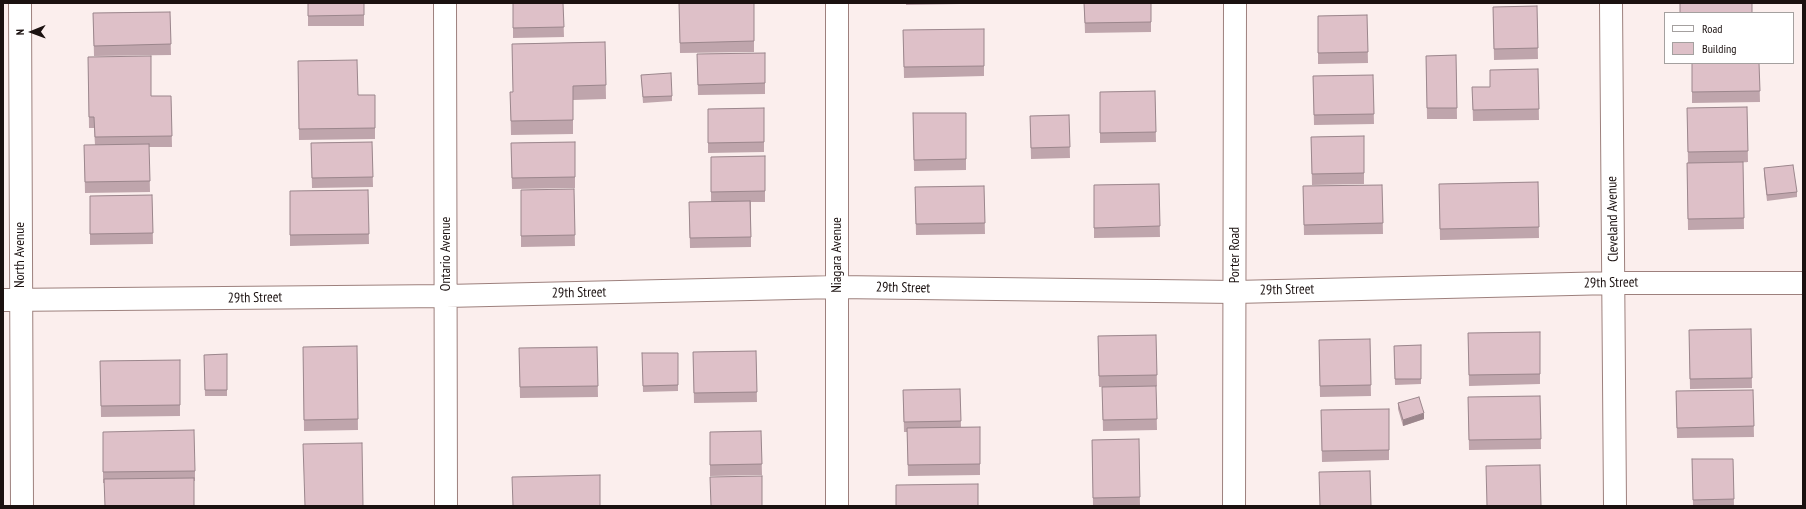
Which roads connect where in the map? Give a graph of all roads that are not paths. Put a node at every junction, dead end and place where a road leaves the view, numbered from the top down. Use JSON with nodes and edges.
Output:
{"nodes":[{"id":1,"x":20,"y":3,"type":"edge"},
{"id":2,"x":445,"y":3,"type":"edge"},
{"id":3,"x":837,"y":3,"type":"edge"},
{"id":4,"x":1235,"y":3,"type":"edge"},
{"id":5,"x":1611,"y":3,"type":"edge"},
{"id":6,"x":1613,"y":283,"type":"junction"},
{"id":7,"x":1803,"y":283,"type":"edge"},
{"id":8,"x":837,"y":287,"type":"junction"},
{"id":9,"x":1235,"y":292,"type":"junction"},
{"id":10,"x":446,"y":296,"type":"junction"},
{"id":11,"x":12,"y":300,"type":"edge"},
{"id":12,"x":22,"y":506,"type":"edge"},
{"id":13,"x":446,"y":506,"type":"edge"},
{"id":14,"x":837,"y":506,"type":"edge"},
{"id":15,"x":1234,"y":506,"type":"edge"},
{"id":16,"x":1615,"y":506,"type":"edge"}],
"edges":[{"from":1,"to":11,"type":"street","name":"North Avenue"},
{"from":2,"to":10,"type":"street","name":"Ontario Avenue"},
{"from":3,"to":8,"type":"street","name":"Niagara Avenue"},
{"from":4,"to":9,"type":"street","name":"Porter Road"},
{"from":5,"to":6,"type":"street","name":"Cleveland Avenue"},
{"from":6,"to":7,"type":"street","name":"29th Street"},
{"from":6,"to":9,"type":"street","name":"29th Street"},
{"from":6,"to":16,"type":"street","name":"Cleveland Avenue"},
{"from":8,"to":9,"type":"street","name":"29th Street"},
{"from":8,"to":10,"type":"street","name":"29th Street"},
{"from":8,"to":14,"type":"street","name":"Niagara Avenue"},
{"from":9,"to":15,"type":"street","name":"Porter Road"},
{"from":10,"to":11,"type":"street","name":"29th Street"},
{"from":10,"to":13,"type":"street","name":"Ontario Avenue"},
{"from":11,"to":12,"type":"street","name":"North Avenue"}]}
